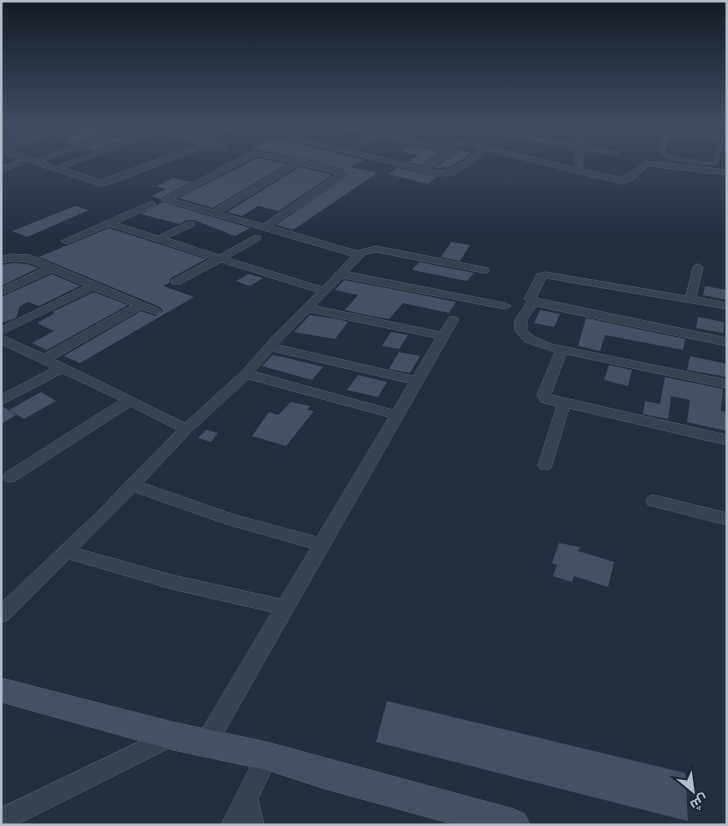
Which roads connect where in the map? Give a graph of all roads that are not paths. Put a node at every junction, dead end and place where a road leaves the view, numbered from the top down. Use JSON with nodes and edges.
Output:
{"nodes":[{"id":1,"x":19,"y":163,"type":"edge"},
{"id":2,"x":42,"y":163,"type":"edge"},
{"id":3,"x":72,"y":163,"type":"edge"},
{"id":4,"x":155,"y":163,"type":"edge"},
{"id":5,"x":237,"y":163,"type":"edge"},
{"id":6,"x":298,"y":163,"type":"edge"},
{"id":7,"x":302,"y":163,"type":"edge"},
{"id":8,"x":391,"y":163,"type":"edge"},
{"id":9,"x":433,"y":163,"type":"edge"},
{"id":10,"x":466,"y":163,"type":"edge"},
{"id":11,"x":545,"y":163,"type":"edge"},
{"id":12,"x":578,"y":163,"type":"edge"},
{"id":13,"x":657,"y":163,"type":"edge"},
{"id":14,"x":678,"y":163,"type":"edge"},
{"id":15,"x":689,"y":163,"type":"edge"},
{"id":16,"x":716,"y":163,"type":"edge"},
{"id":17,"x":58,"y":168,"type":"junction"},
{"id":18,"x":1,"y":170,"type":"edge"},
{"id":19,"x":422,"y":170,"type":"junction"},
{"id":20,"x":578,"y":171,"type":"junction"},
{"id":21,"x":727,"y":173,"type":"edge"},
{"id":22,"x":152,"y":204,"type":"dead end"},
{"id":23,"x":214,"y":214,"type":"junction"},
{"id":24,"x":108,"y":223,"type":"junction"},
{"id":25,"x":191,"y":224,"type":"dead end"},
{"id":26,"x":263,"y":228,"type":"junction"},
{"id":27,"x":257,"y":238,"type":"dead end"},
{"id":28,"x":158,"y":239,"type":"junction"},
{"id":29,"x":66,"y":241,"type":"dead end"},
{"id":30,"x":359,"y":256,"type":"junction"},
{"id":31,"x":220,"y":259,"type":"junction"},
{"id":32,"x":1,"y":260,"type":"edge"},
{"id":33,"x":52,"y":268,"type":"junction"},
{"id":34,"x":698,"y":268,"type":"dead end"},
{"id":35,"x":484,"y":270,"type":"dead end"},
{"id":36,"x":341,"y":274,"type":"junction"},
{"id":37,"x":176,"y":282,"type":"dead end"},
{"id":38,"x":93,"y":286,"type":"junction"},
{"id":39,"x":324,"y":291,"type":"junction"},
{"id":40,"x":1,"y":292,"type":"edge"},
{"id":41,"x":690,"y":300,"type":"junction"},
{"id":42,"x":533,"y":302,"type":"junction"},
{"id":43,"x":139,"y":306,"type":"junction"},
{"id":44,"x":504,"y":306,"type":"dead end"},
{"id":45,"x":727,"y":306,"type":"edge"},
{"id":46,"x":308,"y":308,"type":"junction"},
{"id":47,"x":155,"y":311,"type":"dead end"},
{"id":48,"x":453,"y":319,"type":"dead end"},
{"id":49,"x":444,"y":336,"type":"junction"},
{"id":50,"x":2,"y":339,"type":"edge"},
{"id":51,"x":727,"y":342,"type":"edge"},
{"id":52,"x":271,"y":347,"type":"junction"},
{"id":53,"x":562,"y":350,"type":"junction"},
{"id":54,"x":43,"y":360,"type":"junction"},
{"id":55,"x":62,"y":368,"type":"junction"},
{"id":56,"x":247,"y":374,"type":"junction"},
{"id":57,"x":417,"y":381,"type":"junction"},
{"id":58,"x":727,"y":384,"type":"edge"},
{"id":59,"x":130,"y":400,"type":"junction"},
{"id":60,"x":1,"y":401,"type":"edge"},
{"id":61,"x":564,"y":404,"type":"junction"},
{"id":62,"x":396,"y":415,"type":"junction"},
{"id":63,"x":186,"y":429,"type":"junction"},
{"id":64,"x":727,"y":440,"type":"edge"},
{"id":65,"x":545,"y":465,"type":"dead end"},
{"id":66,"x":10,"y":477,"type":"dead end"},
{"id":67,"x":133,"y":485,"type":"junction"},
{"id":68,"x":654,"y":501,"type":"dead end"},
{"id":69,"x":727,"y":518,"type":"edge"},
{"id":70,"x":321,"y":544,"type":"junction"},
{"id":71,"x":66,"y":552,"type":"junction"},
{"id":72,"x":285,"y":608,"type":"junction"},
{"id":73,"x":1,"y":614,"type":"edge"},
{"id":74,"x":1,"y":690,"type":"edge"},
{"id":75,"x":173,"y":736,"type":"junction"},
{"id":76,"x":206,"y":743,"type":"junction"},
{"id":77,"x":267,"y":756,"type":"junction"},
{"id":78,"x":247,"y":799,"type":"junction"},
{"id":79,"x":1,"y":820,"type":"edge"},
{"id":80,"x":232,"y":825,"type":"edge"},
{"id":81,"x":252,"y":825,"type":"edge"},
{"id":82,"x":514,"y":825,"type":"edge"}],
"edges":[{"from":1,"to":18,"type":"street"},
{"from":2,"to":17,"type":"street"},
{"from":3,"to":17,"type":"street"},
{"from":4,"to":17,"type":"street"},
{"from":5,"to":23,"type":"street"},
{"from":6,"to":23,"type":"street"},
{"from":7,"to":26,"type":"street"},
{"from":8,"to":19,"type":"street"},
{"from":9,"to":19,"type":"street"},
{"from":10,"to":19,"type":"street"},
{"from":11,"to":20,"type":"street"},
{"from":12,"to":20,"type":"street"},
{"from":13,"to":20,"type":"street"},
{"from":14,"to":21,"type":"street"},
{"from":15,"to":16,"type":"lane"},
{"from":22,"to":24,"type":"street"},
{"from":23,"to":26,"type":"street"},
{"from":24,"to":28,"type":"street"},
{"from":24,"to":29,"type":"street"},
{"from":25,"to":28,"type":"street"},
{"from":26,"to":30,"type":"street"},
{"from":27,"to":31,"type":"street"},
{"from":28,"to":31,"type":"street"},
{"from":30,"to":35,"type":"street"},
{"from":30,"to":36,"type":"street"},
{"from":31,"to":37,"type":"street"},
{"from":31,"to":39,"type":"street"},
{"from":32,"to":33,"type":"street"},
{"from":33,"to":38,"type":"street"},
{"from":33,"to":40,"type":"street"},
{"from":34,"to":41,"type":"street"},
{"from":36,"to":39,"type":"street"},
{"from":36,"to":44,"type":"street"},
{"from":38,"to":43,"type":"street"},
{"from":38,"to":50,"type":"street"},
{"from":39,"to":46,"type":"street"},
{"from":41,"to":42,"type":"street"},
{"from":41,"to":45,"type":"street"},
{"from":42,"to":51,"type":"street"},
{"from":42,"to":53,"type":"street"},
{"from":43,"to":47,"type":"street"},
{"from":43,"to":54,"type":"street"},
{"from":46,"to":49,"type":"street"},
{"from":46,"to":52,"type":"street"},
{"from":48,"to":49,"type":"street"},
{"from":49,"to":57,"type":"street"},
{"from":50,"to":54,"type":"street"},
{"from":52,"to":56,"type":"street"},
{"from":52,"to":57,"type":"street"},
{"from":53,"to":58,"type":"street"},
{"from":53,"to":61,"type":"street"},
{"from":54,"to":55,"type":"street"},
{"from":55,"to":59,"type":"street"},
{"from":55,"to":60,"type":"street"},
{"from":56,"to":62,"type":"street"},
{"from":56,"to":63,"type":"street"},
{"from":57,"to":62,"type":"street"},
{"from":59,"to":63,"type":"street"},
{"from":59,"to":66,"type":"street"},
{"from":61,"to":64,"type":"street"},
{"from":61,"to":65,"type":"street"},
{"from":62,"to":70,"type":"street"},
{"from":63,"to":67,"type":"street"},
{"from":67,"to":70,"type":"street"},
{"from":67,"to":71,"type":"street"},
{"from":68,"to":69,"type":"street"},
{"from":70,"to":72,"type":"street"},
{"from":71,"to":72,"type":"street"},
{"from":71,"to":73,"type":"street"},
{"from":72,"to":76,"type":"street"},
{"from":74,"to":75,"type":"main road"},
{"from":75,"to":76,"type":"main road"},
{"from":75,"to":79,"type":"street"},
{"from":76,"to":77,"type":"main road"},
{"from":77,"to":78,"type":"street"},
{"from":77,"to":82,"type":"main road"},
{"from":78,"to":80,"type":"street"},
{"from":78,"to":81,"type":"street"}]}
